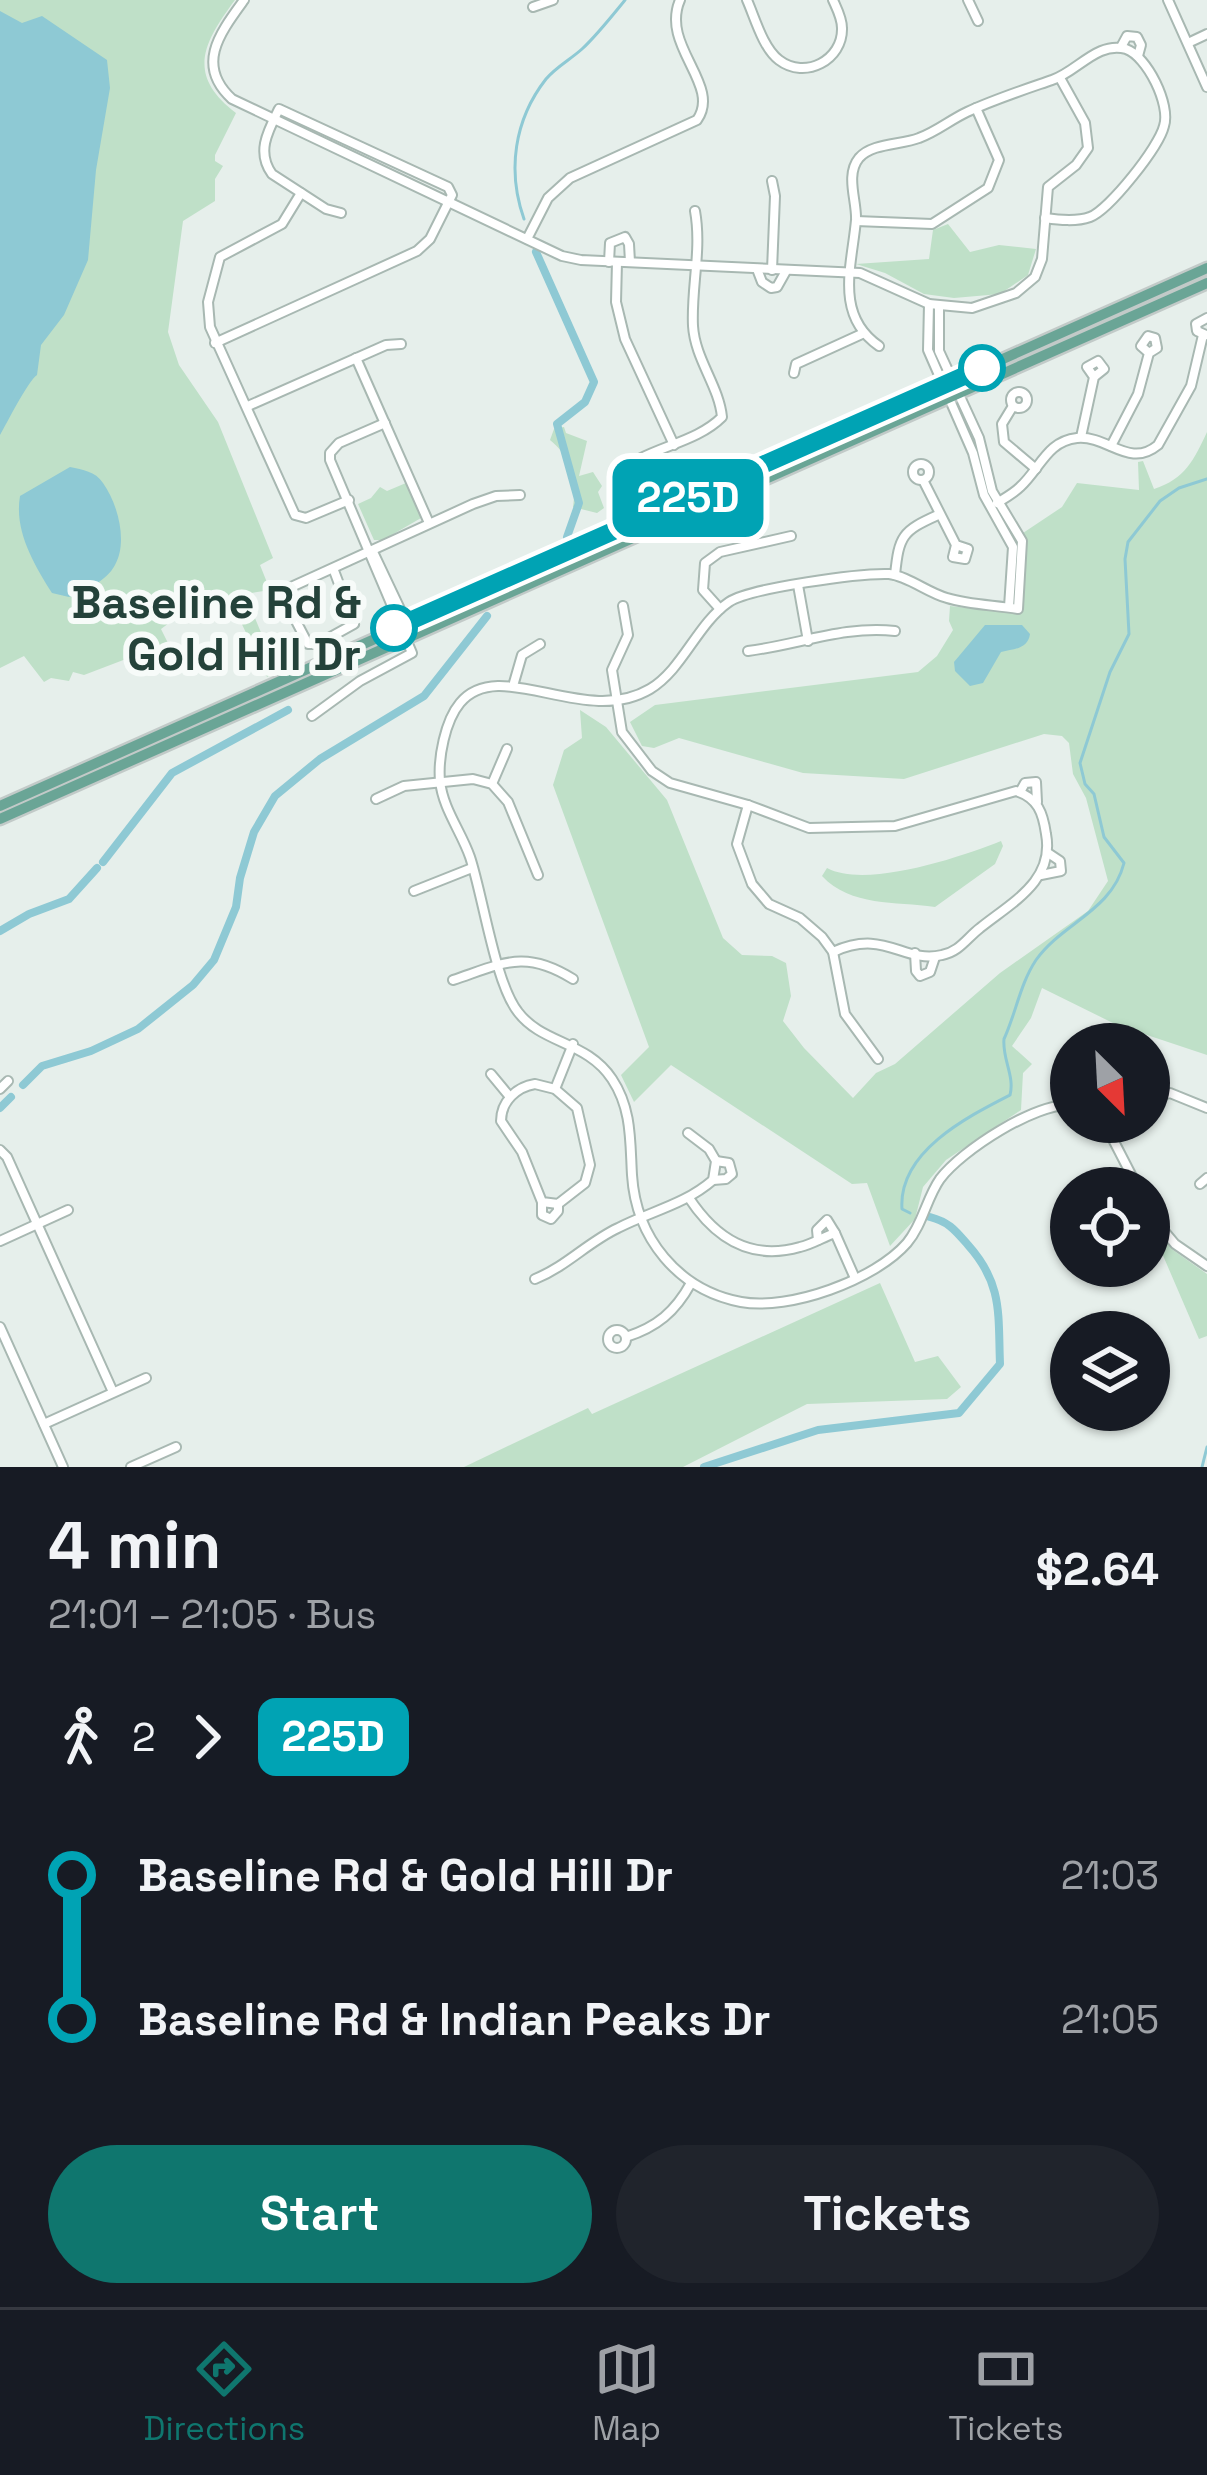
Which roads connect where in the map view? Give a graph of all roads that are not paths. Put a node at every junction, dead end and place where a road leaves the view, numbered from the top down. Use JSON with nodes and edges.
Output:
{"nodes":[{"id":1,"x":244,"y":0,"type":"edge"},
{"id":2,"x":553,"y":0,"type":"edge"},
{"id":3,"x":680,"y":0,"type":"edge"},
{"id":4,"x":747,"y":0,"type":"edge"},
{"id":5,"x":833,"y":0,"type":"edge"},
{"id":6,"x":968,"y":0,"type":"edge"},
{"id":7,"x":1168,"y":0,"type":"edge"},
{"id":8,"x":533,"y":7,"type":"dead end"},
{"id":9,"x":978,"y":21,"type":"dead end"},
{"id":10,"x":1207,"y":34,"type":"edge"},
{"id":11,"x":1188,"y":44,"type":"junction"},
{"id":12,"x":1121,"y":47,"type":"junction"},
{"id":13,"x":1138,"y":56,"type":"junction"},
{"id":14,"x":1060,"y":78,"type":"junction"},
{"id":15,"x":1207,"y":87,"type":"edge"},
{"id":16,"x":976,"y":108,"type":"junction"},
{"id":17,"x":273,"y":122,"type":"junction"},
{"id":18,"x":772,"y":181,"type":"dead end"},
{"id":19,"x":301,"y":194,"type":"junction"},
{"id":20,"x":448,"y":204,"type":"junction"},
{"id":21,"x":341,"y":212,"type":"dead end"},
{"id":22,"x":695,"y":212,"type":"dead end"},
{"id":23,"x":1045,"y":218,"type":"junction"},
{"id":24,"x":856,"y":221,"type":"junction"},
{"id":25,"x":527,"y":239,"type":"junction"},
{"id":26,"x":613,"y":262,"type":"junction"},
{"id":27,"x":629,"y":262,"type":"junction"},
{"id":28,"x":697,"y":266,"type":"junction"},
{"id":29,"x":1207,"y":268,"type":"edge"},
{"id":30,"x":757,"y":269,"type":"junction"},
{"id":31,"x":772,"y":270,"type":"junction"},
{"id":32,"x":786,"y":272,"type":"junction"},
{"id":33,"x":847,"y":275,"type":"junction"},
{"id":34,"x":1207,"y":283,"type":"edge"},
{"id":35,"x":934,"y":305,"type":"junction"},
{"id":36,"x":1207,"y":318,"type":"edge"},
{"id":37,"x":864,"y":333,"type":"junction"},
{"id":38,"x":1205,"y":335,"type":"edge"},
{"id":39,"x":214,"y":344,"type":"junction"},
{"id":40,"x":401,"y":344,"type":"dead end"},
{"id":41,"x":879,"y":346,"type":"dead end"},
{"id":42,"x":1149,"y":353,"type":"dead end"},
{"id":43,"x":356,"y":358,"type":"junction"},
{"id":44,"x":794,"y":373,"type":"dead end"},
{"id":45,"x":1094,"y":377,"type":"dead end"},
{"id":46,"x":951,"y":389,"type":"junction"},
{"id":47,"x":248,"y":406,"type":"junction"},
{"id":48,"x":1013,"y":406,"type":"dead end"},
{"id":49,"x":385,"y":423,"type":"junction"},
{"id":50,"x":1081,"y":437,"type":"junction"},
{"id":51,"x":674,"y":446,"type":"junction"},
{"id":52,"x":1111,"y":446,"type":"junction"},
{"id":53,"x":1036,"y":469,"type":"junction"},
{"id":54,"x":616,"y":476,"type":"dead end"},
{"id":55,"x":923,"y":480,"type":"dead end"},
{"id":56,"x":520,"y":495,"type":"dead end"},
{"id":57,"x":349,"y":500,"type":"junction"},
{"id":58,"x":994,"y":505,"type":"junction"},
{"id":59,"x":938,"y":515,"type":"junction"},
{"id":60,"x":430,"y":523,"type":"junction"},
{"id":61,"x":791,"y":536,"type":"dead end"},
{"id":62,"x":956,"y":545,"type":"dead end"},
{"id":63,"x":371,"y":550,"type":"junction"},
{"id":64,"x":333,"y":568,"type":"junction"},
{"id":65,"x":895,"y":575,"type":"junction"},
{"id":66,"x":798,"y":586,"type":"junction"},
{"id":67,"x":622,"y":606,"type":"dead end"},
{"id":68,"x":720,"y":609,"type":"junction"},
{"id":69,"x":403,"y":627,"type":"junction"},
{"id":70,"x":895,"y":631,"type":"dead end"},
{"id":71,"x":808,"y":641,"type":"junction"},
{"id":72,"x":540,"y":644,"type":"dead end"},
{"id":73,"x":748,"y":651,"type":"dead end"},
{"id":74,"x":513,"y":686,"type":"junction"},
{"id":75,"x":617,"y":702,"type":"junction"},
{"id":76,"x":312,"y":716,"type":"dead end"},
{"id":77,"x":507,"y":749,"type":"dead end"},
{"id":78,"x":123,"y":757,"type":"junction"},
{"id":79,"x":440,"y":782,"type":"junction"},
{"id":80,"x":492,"y":784,"type":"junction"},
{"id":81,"x":1020,"y":792,"type":"junction"},
{"id":82,"x":376,"y":799,"type":"dead end"},
{"id":83,"x":1036,"y":803,"type":"junction"},
{"id":84,"x":748,"y":805,"type":"junction"},
{"id":85,"x":0,"y":806,"type":"edge"},
{"id":86,"x":0,"y":818,"type":"edge"},
{"id":87,"x":1048,"y":853,"type":"junction"},
{"id":88,"x":472,"y":868,"type":"junction"},
{"id":89,"x":538,"y":875,"type":"dead end"},
{"id":90,"x":1040,"y":875,"type":"junction"},
{"id":91,"x":414,"y":891,"type":"dead end"},
{"id":92,"x":833,"y":952,"type":"junction"},
{"id":93,"x":915,"y":952,"type":"junction"},
{"id":94,"x":935,"y":957,"type":"junction"},
{"id":95,"x":500,"y":964,"type":"junction"},
{"id":96,"x":573,"y":979,"type":"dead end"},
{"id":97,"x":453,"y":980,"type":"dead end"},
{"id":98,"x":573,"y":1044,"type":"junction"},
{"id":99,"x":878,"y":1059,"type":"dead end"},
{"id":100,"x":491,"y":1074,"type":"dead end"},
{"id":101,"x":555,"y":1089,"type":"junction"},
{"id":102,"x":1170,"y":1093,"type":"edge"},
{"id":103,"x":511,"y":1097,"type":"junction"},
{"id":104,"x":1050,"y":1108,"type":"edge"},
{"id":105,"x":1207,"y":1108,"type":"edge"},
{"id":106,"x":688,"y":1133,"type":"dead end"},
{"id":107,"x":0,"y":1150,"type":"edge"},
{"id":108,"x":716,"y":1161,"type":"junction"},
{"id":109,"x":713,"y":1180,"type":"junction"},
{"id":110,"x":689,"y":1198,"type":"junction"},
{"id":111,"x":68,"y":1210,"type":"dead end"},
{"id":112,"x":640,"y":1218,"type":"junction"},
{"id":113,"x":37,"y":1224,"type":"junction"},
{"id":114,"x":1170,"y":1239,"type":"edge"},
{"id":115,"x":0,"y":1241,"type":"edge"},
{"id":116,"x":1207,"y":1266,"type":"edge"},
{"id":117,"x":854,"y":1276,"type":"junction"},
{"id":118,"x":536,"y":1279,"type":"dead end"},
{"id":119,"x":692,"y":1283,"type":"junction"},
{"id":120,"x":0,"y":1327,"type":"edge"},
{"id":121,"x":626,"y":1336,"type":"dead end"},
{"id":122,"x":146,"y":1378,"type":"dead end"},
{"id":123,"x":113,"y":1392,"type":"junction"},
{"id":124,"x":44,"y":1424,"type":"junction"},
{"id":125,"x":176,"y":1447,"type":"dead end"},
{"id":126,"x":63,"y":1467,"type":"edge"},
{"id":127,"x":131,"y":1467,"type":"edge"}],
"edges":[{"from":1,"to":17,"type":"street"},
{"from":2,"to":8,"type":"street"},
{"from":3,"to":25,"type":"street"},
{"from":4,"to":5,"type":"street"},
{"from":6,"to":9,"type":"street"},
{"from":7,"to":11,"type":"street"},
{"from":10,"to":11,"type":"street"},
{"from":11,"to":15,"type":"street"},
{"from":12,"to":13,"type":"street"},
{"from":12,"to":13,"type":"street"},
{"from":12,"to":14,"type":"street"},
{"from":13,"to":23,"type":"street"},
{"from":14,"to":16,"type":"street"},
{"from":14,"to":23,"type":"street"},
{"from":16,"to":24,"type":"street"},
{"from":16,"to":24,"type":"street"},
{"from":17,"to":19,"type":"street"},
{"from":17,"to":20,"type":"street"},
{"from":17,"to":20,"type":"street"},
{"from":18,"to":31,"type":"street"},
{"from":19,"to":21,"type":"street"},
{"from":19,"to":39,"type":"street"},
{"from":20,"to":25,"type":"street"},
{"from":20,"to":39,"type":"street"},
{"from":22,"to":28,"type":"street"},
{"from":23,"to":35,"type":"street"},
{"from":24,"to":33,"type":"street"},
{"from":25,"to":26,"type":"street"},
{"from":26,"to":27,"type":"street"},
{"from":26,"to":27,"type":"street"},
{"from":26,"to":51,"type":"street"},
{"from":27,"to":28,"type":"street"},
{"from":28,"to":30,"type":"street"},
{"from":28,"to":51,"type":"street"},
{"from":29,"to":46,"type":"main road"},
{"from":30,"to":31,"type":"street"},
{"from":30,"to":32,"type":"street"},
{"from":31,"to":32,"type":"street"},
{"from":32,"to":33,"type":"street"},
{"from":33,"to":35,"type":"street"},
{"from":33,"to":37,"type":"street"},
{"from":34,"to":46,"type":"main road"},
{"from":35,"to":46,"type":"street"},
{"from":36,"to":38,"type":"street"},
{"from":37,"to":41,"type":"street"},
{"from":37,"to":44,"type":"street"},
{"from":38,"to":52,"type":"street"},
{"from":39,"to":47,"type":"street"},
{"from":40,"to":43,"type":"street"},
{"from":42,"to":52,"type":"street"},
{"from":43,"to":47,"type":"street"},
{"from":43,"to":49,"type":"street"},
{"from":45,"to":50,"type":"street"},
{"from":46,"to":58,"type":"street"},
{"from":46,"to":69,"type":"main road"},
{"from":47,"to":57,"type":"street"},
{"from":48,"to":53,"type":"street"},
{"from":49,"to":57,"type":"street"},
{"from":49,"to":60,"type":"street"},
{"from":50,"to":52,"type":"street"},
{"from":50,"to":53,"type":"street"},
{"from":51,"to":54,"type":"street"},
{"from":53,"to":58,"type":"street"},
{"from":55,"to":59,"type":"street"},
{"from":56,"to":60,"type":"street"},
{"from":57,"to":63,"type":"street"},
{"from":58,"to":65,"type":"street"},
{"from":59,"to":62,"type":"street"},
{"from":59,"to":65,"type":"street"},
{"from":60,"to":63,"type":"street"},
{"from":61,"to":68,"type":"street"},
{"from":63,"to":64,"type":"street"},
{"from":63,"to":69,"type":"street"},
{"from":64,"to":64,"type":"street"},
{"from":65,"to":66,"type":"street"},
{"from":66,"to":68,"type":"street"},
{"from":66,"to":71,"type":"street"},
{"from":67,"to":75,"type":"street"},
{"from":68,"to":75,"type":"street"},
{"from":69,"to":76,"type":"street"},
{"from":69,"to":78,"type":"main road"},
{"from":70,"to":71,"type":"street"},
{"from":71,"to":73,"type":"street"},
{"from":72,"to":74,"type":"street"},
{"from":74,"to":75,"type":"street"},
{"from":74,"to":79,"type":"street"},
{"from":75,"to":84,"type":"street"},
{"from":77,"to":80,"type":"street"},
{"from":78,"to":85,"type":"main road"},
{"from":78,"to":86,"type":"main road"},
{"from":79,"to":80,"type":"street"},
{"from":79,"to":82,"type":"street"},
{"from":79,"to":88,"type":"street"},
{"from":80,"to":89,"type":"street"},
{"from":81,"to":83,"type":"street"},
{"from":81,"to":83,"type":"street"},
{"from":81,"to":84,"type":"street"},
{"from":83,"to":87,"type":"street"},
{"from":84,"to":92,"type":"street"},
{"from":87,"to":90,"type":"street"},
{"from":87,"to":90,"type":"street"},
{"from":88,"to":91,"type":"street"},
{"from":88,"to":95,"type":"street"},
{"from":90,"to":94,"type":"street"},
{"from":92,"to":93,"type":"street"},
{"from":92,"to":99,"type":"street"},
{"from":93,"to":94,"type":"street"},
{"from":93,"to":94,"type":"street"},
{"from":95,"to":96,"type":"street"},
{"from":95,"to":97,"type":"street"},
{"from":95,"to":98,"type":"street"},
{"from":98,"to":101,"type":"street"},
{"from":98,"to":112,"type":"street"},
{"from":100,"to":103,"type":"street"},
{"from":101,"to":103,"type":"street"},
{"from":101,"to":103,"type":"street"},
{"from":102,"to":105,"type":"street"},
{"from":104,"to":117,"type":"street"},
{"from":106,"to":108,"type":"street"},
{"from":107,"to":113,"type":"street"},
{"from":108,"to":109,"type":"street"},
{"from":108,"to":109,"type":"street"},
{"from":109,"to":110,"type":"street"},
{"from":110,"to":112,"type":"street"},
{"from":110,"to":117,"type":"street"},
{"from":111,"to":113,"type":"street"},
{"from":112,"to":118,"type":"street"},
{"from":112,"to":119,"type":"street"},
{"from":113,"to":115,"type":"street"},
{"from":113,"to":123,"type":"street"},
{"from":114,"to":116,"type":"street"},
{"from":117,"to":119,"type":"street"},
{"from":119,"to":121,"type":"street"},
{"from":120,"to":124,"type":"street"},
{"from":122,"to":123,"type":"street"},
{"from":123,"to":124,"type":"street"},
{"from":124,"to":126,"type":"street"},
{"from":125,"to":127,"type":"street"}]}
